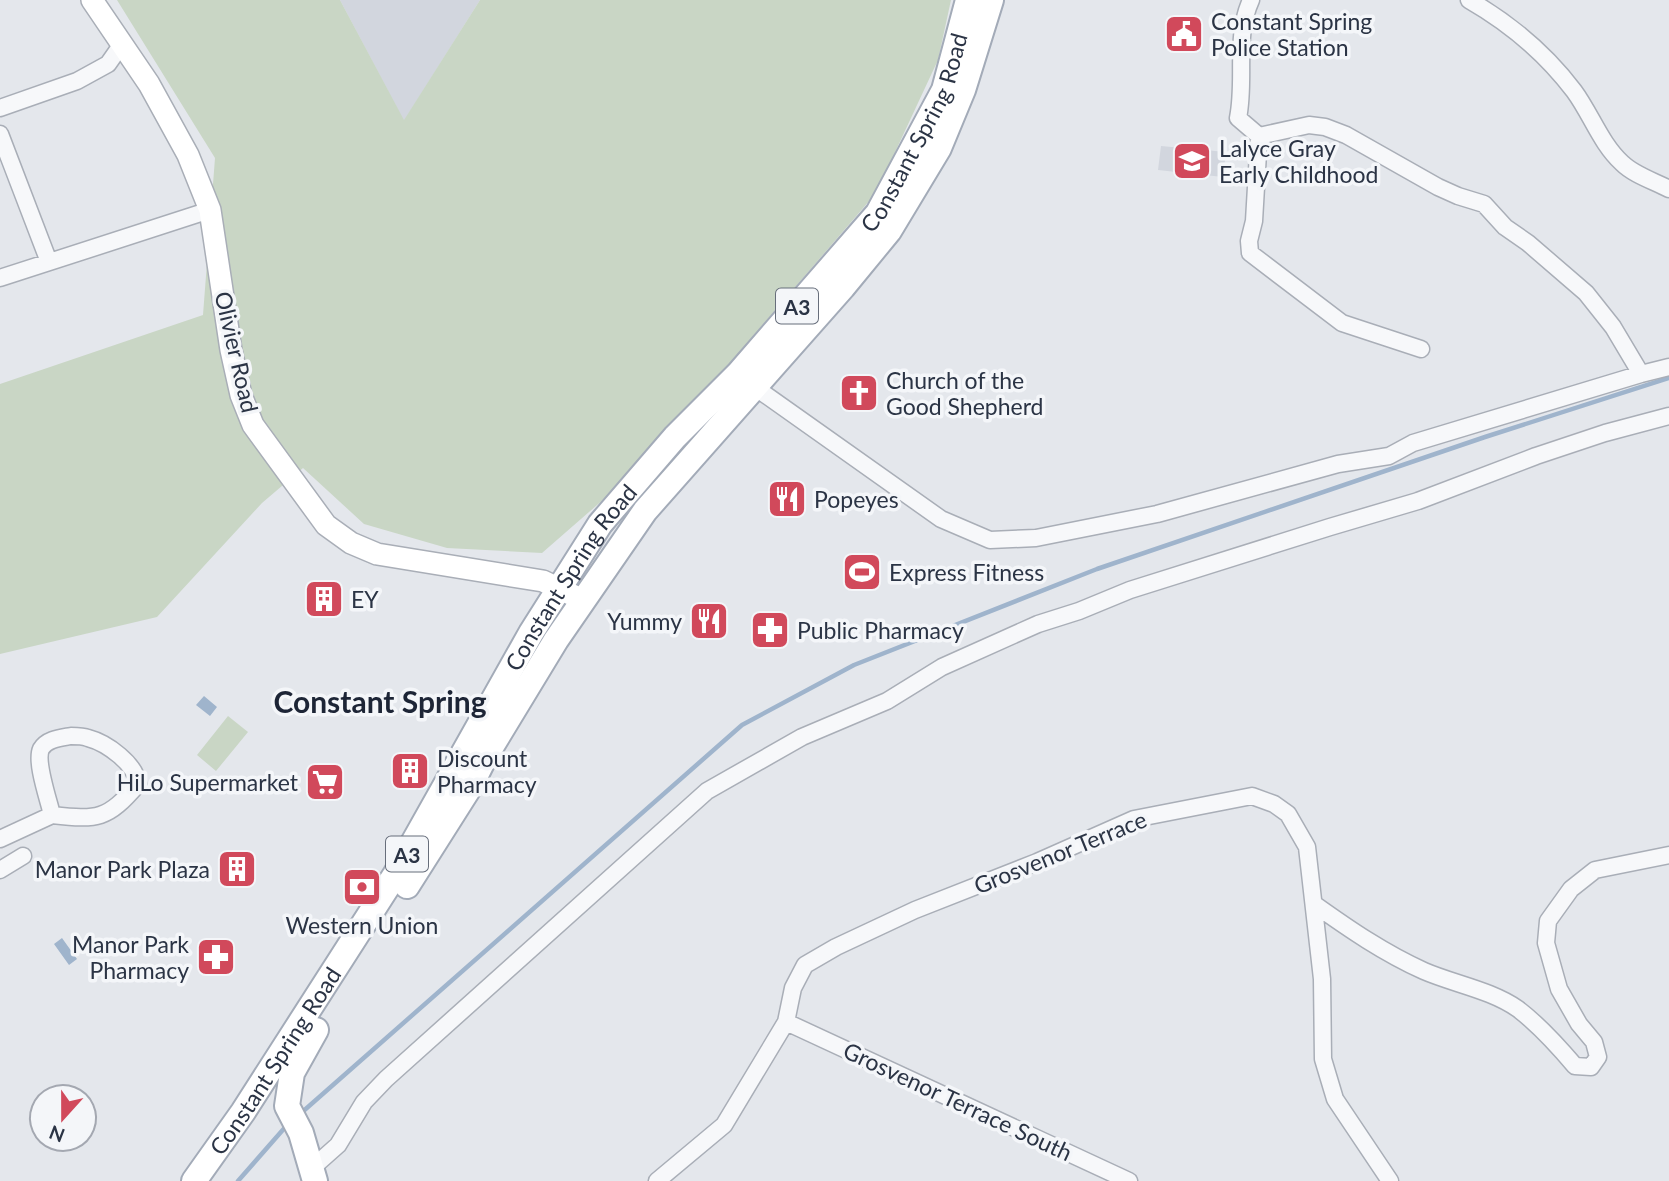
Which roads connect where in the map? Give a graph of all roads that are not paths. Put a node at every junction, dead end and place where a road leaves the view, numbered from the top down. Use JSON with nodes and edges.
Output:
{"nodes":[{"id":1,"x":92,"y":0,"type":"edge"},
{"id":2,"x":968,"y":0,"type":"edge"},
{"id":3,"x":991,"y":0,"type":"edge"},
{"id":4,"x":1251,"y":0,"type":"edge"},
{"id":5,"x":1469,"y":0,"type":"edge"},
{"id":6,"x":122,"y":44,"type":"junction"},
{"id":7,"x":0,"y":108,"type":"edge"},
{"id":8,"x":0,"y":134,"type":"edge"},
{"id":9,"x":1259,"y":135,"type":"junction"},
{"id":10,"x":1669,"y":189,"type":"edge"},
{"id":11,"x":210,"y":210,"type":"junction"},
{"id":12,"x":49,"y":262,"type":"junction"},
{"id":13,"x":0,"y":278,"type":"edge"},
{"id":14,"x":1421,"y":349,"type":"dead end"},
{"id":15,"x":1669,"y":367,"type":"edge"},
{"id":16,"x":1641,"y":373,"type":"junction"},
{"id":17,"x":746,"y":381,"type":"junction"},
{"id":18,"x":1669,"y":416,"type":"edge"},
{"id":19,"x":559,"y":587,"type":"junction"},
{"id":20,"x":583,"y":600,"type":"junction"},
{"id":21,"x":52,"y":816,"type":"junction"},
{"id":22,"x":0,"y":839,"type":"edge"},
{"id":23,"x":1669,"y":855,"type":"edge"},
{"id":24,"x":23,"y":856,"type":"dead end"},
{"id":25,"x":0,"y":870,"type":"edge"},
{"id":26,"x":1314,"y":904,"type":"junction"},
{"id":27,"x":786,"y":1022,"type":"junction"},
{"id":28,"x":293,"y":1117,"type":"junction"},
{"id":29,"x":313,"y":1175,"type":"edge"},
{"id":30,"x":194,"y":1181,"type":"edge"},
{"id":31,"x":203,"y":1181,"type":"edge"},
{"id":32,"x":657,"y":1181,"type":"edge"},
{"id":33,"x":1129,"y":1181,"type":"edge"},
{"id":34,"x":1390,"y":1181,"type":"edge"}],
"edges":[{"from":1,"to":6,"type":"main road","name":"Olivier Road"},
{"from":2,"to":17,"type":"main road","name":"Constant Spring Road","number":"A3"},
{"from":3,"to":17,"type":"main road","name":"Constant Spring Road","number":"A3"},
{"from":4,"to":9,"type":"street"},
{"from":5,"to":10,"type":"street"},
{"from":6,"to":7,"type":"street"},
{"from":6,"to":11,"type":"main road","name":"Olivier Road"},
{"from":8,"to":12,"type":"street"},
{"from":9,"to":14,"type":"street"},
{"from":9,"to":16,"type":"street"},
{"from":11,"to":12,"type":"street"},
{"from":11,"to":19,"type":"main road","name":"Olivier Road"},
{"from":12,"to":13,"type":"street"},
{"from":15,"to":16,"type":"street"},
{"from":16,"to":17,"type":"street"},
{"from":17,"to":19,"type":"main road","name":"Constant Spring Road","number":"A3"},
{"from":17,"to":20,"type":"main road","name":"Constant Spring Road","number":"A3"},
{"from":18,"to":29,"type":"street"},
{"from":19,"to":20,"type":"main road","name":"Olivier Road"},
{"from":19,"to":30,"type":"main road","name":"Constant Spring Road","number":"A3"},
{"from":20,"to":28,"type":"main road","name":"Constant Spring Road","number":"A3"},
{"from":21,"to":21,"type":"street"},
{"from":21,"to":22,"type":"street"},
{"from":23,"to":26,"type":"street"},
{"from":24,"to":25,"type":"street"},
{"from":26,"to":27,"type":"street","name":"Grosvenor Terrace"},
{"from":26,"to":34,"type":"street","name":"Grosvenor Terrace"},
{"from":27,"to":32,"type":"street","name":"Grosvenor Terrace"},
{"from":27,"to":33,"type":"street","name":"Grosvenor Terrace South"},
{"from":28,"to":29,"type":"main road","name":"Constant Spring Road","number":"A3"},
{"from":28,"to":31,"type":"main road"}]}
